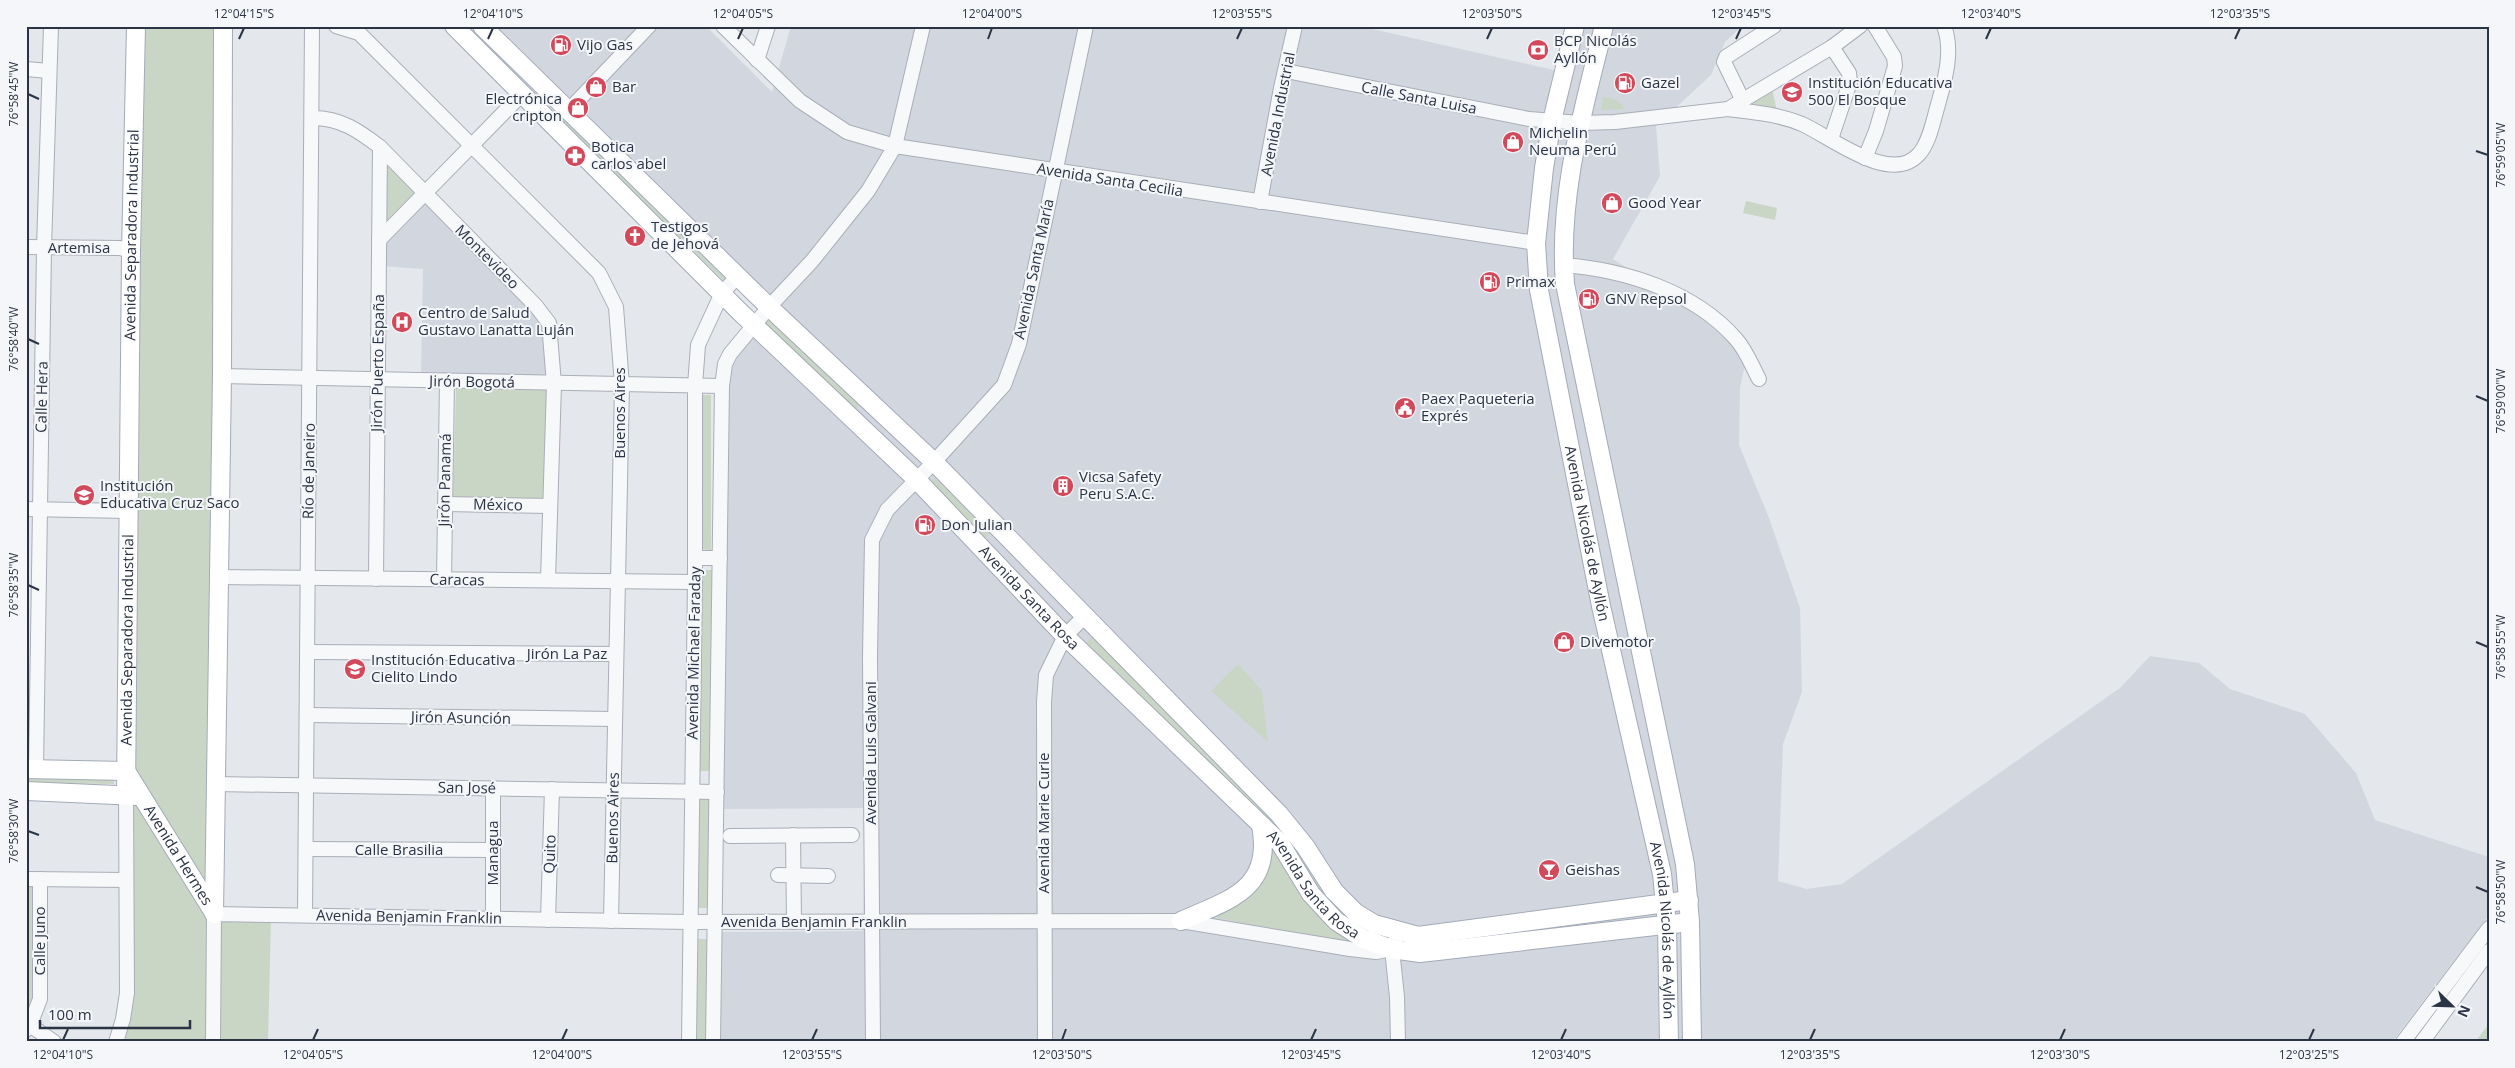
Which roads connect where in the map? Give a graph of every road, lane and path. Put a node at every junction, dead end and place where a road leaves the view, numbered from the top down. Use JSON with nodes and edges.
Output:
{"nodes":[{"id":1,"x":52,"y":26,"type":"edge"},
{"id":2,"x":136,"y":26,"type":"edge"},
{"id":3,"x":222,"y":26,"type":"edge"},
{"id":4,"x":312,"y":26,"type":"edge"},
{"id":5,"x":336,"y":26,"type":"edge"},
{"id":6,"x":454,"y":26,"type":"edge"},
{"id":7,"x":482,"y":26,"type":"edge"},
{"id":8,"x":649,"y":26,"type":"edge"},
{"id":9,"x":723,"y":26,"type":"edge"},
{"id":10,"x":768,"y":26,"type":"edge"},
{"id":11,"x":923,"y":26,"type":"edge"},
{"id":12,"x":1086,"y":26,"type":"edge"},
{"id":13,"x":1296,"y":26,"type":"edge"},
{"id":14,"x":1575,"y":26,"type":"edge"},
{"id":15,"x":1604,"y":26,"type":"edge"},
{"id":16,"x":1774,"y":26,"type":"edge"},
{"id":17,"x":1860,"y":26,"type":"edge"},
{"id":18,"x":1875,"y":26,"type":"edge"},
{"id":19,"x":1944,"y":26,"type":"edge"},
{"id":20,"x":1832,"y":47,"type":"junction"},
{"id":21,"x":758,"y":60,"type":"junction"},
{"id":22,"x":26,"y":69,"type":"edge"},
{"id":23,"x":49,"y":71,"type":"junction"},
{"id":24,"x":1286,"y":71,"type":"junction"},
{"id":25,"x":523,"y":94,"type":"junction"},
{"id":26,"x":1743,"y":101,"type":"junction"},
{"id":27,"x":1728,"y":109,"type":"junction"},
{"id":28,"x":568,"y":111,"type":"junction"},
{"id":29,"x":313,"y":118,"type":"junction"},
{"id":30,"x":1552,"y":121,"type":"junction"},
{"id":31,"x":1580,"y":123,"type":"junction"},
{"id":32,"x":1831,"y":139,"type":"junction"},
{"id":33,"x":472,"y":145,"type":"junction"},
{"id":34,"x":896,"y":146,"type":"junction"},
{"id":35,"x":380,"y":147,"type":"junction"},
{"id":36,"x":1865,"y":158,"type":"junction"},
{"id":37,"x":1055,"y":171,"type":"junction"},
{"id":38,"x":425,"y":195,"type":"junction"},
{"id":39,"x":1260,"y":202,"type":"junction"},
{"id":40,"x":379,"y":240,"type":"junction"},
{"id":41,"x":1536,"y":243,"type":"junction"},
{"id":42,"x":26,"y":248,"type":"edge"},
{"id":43,"x":44,"y":248,"type":"junction"},
{"id":44,"x":130,"y":250,"type":"junction"},
{"id":45,"x":1564,"y":265,"type":"junction"},
{"id":46,"x":738,"y":276,"type":"junction"},
{"id":47,"x":722,"y":294,"type":"junction"},
{"id":48,"x":770,"y":307,"type":"junction"},
{"id":49,"x":754,"y":326,"type":"junction"},
{"id":50,"x":222,"y":376,"type":"junction"},
{"id":51,"x":311,"y":379,"type":"junction"},
{"id":52,"x":1759,"y":379,"type":"dead end"},
{"id":53,"x":378,"y":381,"type":"junction"},
{"id":54,"x":447,"y":381,"type":"junction"},
{"id":55,"x":554,"y":384,"type":"junction"},
{"id":56,"x":622,"y":385,"type":"junction"},
{"id":57,"x":695,"y":386,"type":"junction"},
{"id":58,"x":722,"y":386,"type":"junction"},
{"id":59,"x":934,"y":462,"type":"junction"},
{"id":60,"x":916,"y":480,"type":"junction"},
{"id":61,"x":445,"y":504,"type":"junction"},
{"id":62,"x":550,"y":506,"type":"junction"},
{"id":63,"x":33,"y":509,"type":"edge"},
{"id":64,"x":127,"y":511,"type":"junction"},
{"id":65,"x":695,"y":558,"type":"junction"},
{"id":66,"x":720,"y":558,"type":"junction"},
{"id":67,"x":219,"y":577,"type":"junction"},
{"id":68,"x":308,"y":577,"type":"junction"},
{"id":69,"x":376,"y":579,"type":"junction"},
{"id":70,"x":444,"y":580,"type":"junction"},
{"id":71,"x":548,"y":580,"type":"junction"},
{"id":72,"x":618,"y":581,"type":"junction"},
{"id":73,"x":695,"y":582,"type":"junction"},
{"id":74,"x":1084,"y":617,"type":"junction"},
{"id":75,"x":1066,"y":636,"type":"junction"},
{"id":76,"x":308,"y":652,"type":"junction"},
{"id":77,"x":616,"y":654,"type":"junction"},
{"id":78,"x":307,"y":715,"type":"junction"},
{"id":79,"x":614,"y":719,"type":"junction"},
{"id":80,"x":31,"y":769,"type":"edge"},
{"id":81,"x":126,"y":771,"type":"junction"},
{"id":82,"x":216,"y":784,"type":"junction"},
{"id":83,"x":306,"y":785,"type":"junction"},
{"id":84,"x":494,"y":788,"type":"junction"},
{"id":85,"x":552,"y":789,"type":"junction"},
{"id":86,"x":613,"y":790,"type":"junction"},
{"id":87,"x":26,"y":792,"type":"edge"},
{"id":88,"x":692,"y":792,"type":"junction"},
{"id":89,"x":717,"y":792,"type":"junction"},
{"id":90,"x":134,"y":795,"type":"junction"},
{"id":91,"x":1261,"y":825,"type":"junction"},
{"id":92,"x":793,"y":835,"type":"junction"},
{"id":93,"x":852,"y":835,"type":"dead end"},
{"id":94,"x":730,"y":836,"type":"dead end"},
{"id":95,"x":306,"y":849,"type":"junction"},
{"id":96,"x":493,"y":850,"type":"junction"},
{"id":97,"x":778,"y":875,"type":"dead end"},
{"id":98,"x":794,"y":875,"type":"junction"},
{"id":99,"x":828,"y":876,"type":"dead end"},
{"id":100,"x":33,"y":879,"type":"edge"},
{"id":101,"x":126,"y":880,"type":"junction"},
{"id":102,"x":1689,"y":900,"type":"junction"},
{"id":103,"x":1666,"y":902,"type":"junction"},
{"id":104,"x":214,"y":914,"type":"junction"},
{"id":105,"x":305,"y":915,"type":"junction"},
{"id":106,"x":493,"y":919,"type":"junction"},
{"id":107,"x":548,"y":920,"type":"junction"},
{"id":108,"x":1044,"y":920,"type":"junction"},
{"id":109,"x":611,"y":921,"type":"junction"},
{"id":110,"x":1181,"y":921,"type":"junction"},
{"id":111,"x":689,"y":922,"type":"junction"},
{"id":112,"x":714,"y":922,"type":"junction"},
{"id":113,"x":794,"y":922,"type":"junction"},
{"id":114,"x":1690,"y":922,"type":"junction"},
{"id":115,"x":872,"y":923,"type":"junction"},
{"id":116,"x":1667,"y":926,"type":"junction"},
{"id":117,"x":2489,"y":928,"type":"edge"},
{"id":118,"x":1398,"y":931,"type":"junction"},
{"id":119,"x":1392,"y":949,"type":"junction"},
{"id":120,"x":2489,"y":951,"type":"edge"},
{"id":121,"x":28,"y":1028,"type":"edge"},
{"id":122,"x":54,"y":1042,"type":"edge"},
{"id":123,"x":116,"y":1042,"type":"edge"},
{"id":124,"x":213,"y":1042,"type":"edge"},
{"id":125,"x":689,"y":1042,"type":"edge"},
{"id":126,"x":713,"y":1042,"type":"edge"},
{"id":127,"x":873,"y":1042,"type":"edge"},
{"id":128,"x":1045,"y":1042,"type":"edge"},
{"id":129,"x":1398,"y":1042,"type":"edge"},
{"id":130,"x":1669,"y":1042,"type":"edge"},
{"id":131,"x":1692,"y":1042,"type":"edge"},
{"id":132,"x":2403,"y":1042,"type":"edge"},
{"id":133,"x":2422,"y":1042,"type":"edge"}],
"edges":[{"from":1,"to":23,"type":"street","name":"Calle Hera"},
{"from":2,"to":44,"type":"main road","name":"Avenida Separadora Industrial"},
{"from":3,"to":50,"type":"main road"},
{"from":4,"to":29,"type":"street","name":"Río de Janeiro"},
{"from":5,"to":33,"type":"street","name":"Buenos Aires"},
{"from":6,"to":25,"type":"main road","name":"Avenida Santa Rosa"},
{"from":7,"to":28,"type":"main road","name":"Avenida Santa Rosa"},
{"from":8,"to":28,"type":"street"},
{"from":9,"to":21,"type":"street","name":"Avenida Santa Cecilia"},
{"from":10,"to":21,"type":"street"},
{"from":11,"to":34,"type":"street","name":"Avenida Michael Faraday"},
{"from":12,"to":37,"type":"street","name":"Avenida Santa María"},
{"from":13,"to":24,"type":"street","name":"Avenida Industrial"},
{"from":14,"to":30,"type":"main road","name":"Avenida Nicolás de Ayllón"},
{"from":15,"to":31,"type":"main road","name":"Avenida Nicolás de Ayllón"},
{"from":16,"to":26,"type":"street"},
{"from":17,"to":20,"type":"street"},
{"from":18,"to":36,"type":"street"},
{"from":19,"to":36,"type":"street"},
{"from":20,"to":26,"type":"street"},
{"from":20,"to":32,"type":"street"},
{"from":21,"to":34,"type":"street","name":"Avenida Santa Cecilia"},
{"from":22,"to":23,"type":"street"},
{"from":23,"to":43,"type":"street","name":"Calle Hera"},
{"from":24,"to":30,"type":"street","name":"Calle Santa Luisa"},
{"from":24,"to":39,"type":"street","name":"Avenida Industrial"},
{"from":25,"to":33,"type":"street"},
{"from":25,"to":47,"type":"main road","name":"Avenida Santa Rosa"},
{"from":26,"to":27,"type":"street"},
{"from":27,"to":31,"type":"street","name":"Calle Santa Luisa"},
{"from":27,"to":32,"type":"street"},
{"from":28,"to":46,"type":"main road","name":"Avenida Santa Rosa"},
{"from":29,"to":35,"type":"street","name":"Montevideo"},
{"from":29,"to":51,"type":"street","name":"Río de Janeiro"},
{"from":30,"to":31,"type":"street","name":"Calle Santa Luisa"},
{"from":30,"to":41,"type":"main road","name":"Avenida Nicolás de Ayllón"},
{"from":31,"to":45,"type":"main road","name":"Avenida Nicolás de Ayllón"},
{"from":32,"to":36,"type":"street"},
{"from":33,"to":38,"type":"street"},
{"from":33,"to":56,"type":"street","name":"Buenos Aires"},
{"from":34,"to":37,"type":"street","name":"Avenida Santa Cecilia"},
{"from":34,"to":48,"type":"street","name":"Avenida Michael Faraday"},
{"from":35,"to":38,"type":"street","name":"Montevideo"},
{"from":35,"to":40,"type":"street","name":"Jirón Puerto España"},
{"from":37,"to":39,"type":"street","name":"Avenida Santa Cecilia"},
{"from":37,"to":59,"type":"street","name":"Avenida Santa María"},
{"from":38,"to":40,"type":"street"},
{"from":38,"to":55,"type":"street","name":"Montevideo"},
{"from":39,"to":41,"type":"street","name":"Avenida Santa Cecilia"},
{"from":40,"to":53,"type":"street","name":"Jirón Puerto España"},
{"from":41,"to":103,"type":"main road","name":"Avenida Nicolás de Ayllón"},
{"from":42,"to":43,"type":"street","name":"Artemisa"},
{"from":43,"to":44,"type":"street","name":"Artemisa"},
{"from":43,"to":63,"type":"street","name":"Calle Hera"},
{"from":44,"to":64,"type":"main road","name":"Avenida Separadora Industrial"},
{"from":45,"to":52,"type":"street"},
{"from":45,"to":102,"type":"main road","name":"Avenida Nicolás de Ayllón"},
{"from":46,"to":47,"type":"street","name":"Avenida Michael Faraday"},
{"from":46,"to":48,"type":"main road","name":"Avenida Santa Rosa"},
{"from":47,"to":49,"type":"main road","name":"Avenida Santa Rosa"},
{"from":47,"to":57,"type":"street","name":"Avenida Michael Faraday"},
{"from":48,"to":49,"type":"street","name":"Avenida Michael Faraday"},
{"from":48,"to":59,"type":"main road","name":"Avenida Santa Rosa"},
{"from":49,"to":58,"type":"street","name":"Avenida Michael Faraday"},
{"from":49,"to":60,"type":"main road","name":"Avenida Santa Rosa"},
{"from":50,"to":51,"type":"street","name":"Jirón Bogotá"},
{"from":50,"to":67,"type":"main road"},
{"from":51,"to":53,"type":"street","name":"Jirón Bogotá"},
{"from":51,"to":68,"type":"street","name":"Río de Janeiro"},
{"from":53,"to":54,"type":"street","name":"Jirón Bogotá"},
{"from":53,"to":69,"type":"street","name":"Jirón Puerto España"},
{"from":54,"to":55,"type":"street","name":"Jirón Bogotá"},
{"from":54,"to":61,"type":"street","name":"Jirón Panamá"},
{"from":55,"to":56,"type":"street","name":"Jirón Bogotá"},
{"from":55,"to":62,"type":"street","name":"Montevideo"},
{"from":56,"to":57,"type":"street","name":"Jirón Bogotá"},
{"from":56,"to":72,"type":"street","name":"Buenos Aires"},
{"from":57,"to":58,"type":"street","name":"Jirón Bogotá"},
{"from":57,"to":65,"type":"street","name":"Avenida Michael Faraday"},
{"from":58,"to":66,"type":"street","name":"Avenida Michael Faraday"},
{"from":59,"to":60,"type":"street","name":"Avenida Santa María"},
{"from":59,"to":74,"type":"main road","name":"Avenida Santa Rosa"},
{"from":60,"to":75,"type":"main road","name":"Avenida Santa Rosa"},
{"from":60,"to":115,"type":"street","name":"Avenida Luis Galvani"},
{"from":61,"to":62,"type":"street","name":"México"},
{"from":61,"to":70,"type":"street","name":"Jirón Panamá"},
{"from":62,"to":71,"type":"street","name":"Montevideo"},
{"from":63,"to":64,"type":"street"},
{"from":63,"to":80,"type":"street","name":"Calle Hera"},
{"from":64,"to":81,"type":"main road","name":"Avenida Separadora Industrial"},
{"from":65,"to":66,"type":"street"},
{"from":65,"to":73,"type":"street","name":"Avenida Michael Faraday"},
{"from":66,"to":89,"type":"street","name":"Avenida Michael Faraday"},
{"from":67,"to":68,"type":"street","name":"Caracas"},
{"from":67,"to":82,"type":"main road"},
{"from":68,"to":69,"type":"street","name":"Caracas"},
{"from":68,"to":76,"type":"street","name":"Río de Janeiro"},
{"from":69,"to":70,"type":"street","name":"Caracas"},
{"from":70,"to":71,"type":"street","name":"Caracas"},
{"from":71,"to":72,"type":"street","name":"Caracas"},
{"from":72,"to":73,"type":"street","name":"Caracas"},
{"from":72,"to":77,"type":"street","name":"Buenos Aires"},
{"from":73,"to":88,"type":"street","name":"Avenida Michael Faraday"},
{"from":74,"to":75,"type":"street","name":"Avenida Marie Curie"},
{"from":74,"to":118,"type":"main road","name":"Avenida Santa Rosa"},
{"from":75,"to":91,"type":"main road","name":"Avenida Santa Rosa"},
{"from":75,"to":108,"type":"street","name":"Avenida Marie Curie"},
{"from":76,"to":77,"type":"street","name":"Jirón La Paz"},
{"from":76,"to":78,"type":"street","name":"Río de Janeiro"},
{"from":77,"to":79,"type":"street","name":"Buenos Aires"},
{"from":78,"to":79,"type":"street","name":"Jirón Asunción"},
{"from":78,"to":83,"type":"street","name":"Río de Janeiro"},
{"from":79,"to":86,"type":"street","name":"Buenos Aires"},
{"from":80,"to":81,"type":"main road"},
{"from":81,"to":90,"type":"main road","name":"Avenida Hermes"},
{"from":82,"to":83,"type":"street","name":"San José"},
{"from":82,"to":104,"type":"main road"},
{"from":83,"to":84,"type":"street","name":"San José"},
{"from":83,"to":95,"type":"street","name":"Río de Janeiro"},
{"from":84,"to":85,"type":"street","name":"San José"},
{"from":84,"to":96,"type":"street","name":"Managua"},
{"from":85,"to":86,"type":"street","name":"San José"},
{"from":85,"to":107,"type":"street","name":"Quito"},
{"from":86,"to":88,"type":"street","name":"San José"},
{"from":86,"to":109,"type":"street","name":"Buenos Aires"},
{"from":87,"to":90,"type":"main road","name":"Avenida Hermes"},
{"from":88,"to":89,"type":"street","name":"San José"},
{"from":88,"to":111,"type":"street","name":"Avenida Michael Faraday"},
{"from":89,"to":112,"type":"street","name":"Avenida Michael Faraday"},
{"from":90,"to":101,"type":"street"},
{"from":90,"to":104,"type":"main road","name":"Avenida Hermes"},
{"from":91,"to":110,"type":"main road"},
{"from":91,"to":119,"type":"main road","name":"Avenida Santa Rosa"},
{"from":92,"to":93,"type":"street"},
{"from":92,"to":94,"type":"street"},
{"from":92,"to":98,"type":"street"},
{"from":95,"to":96,"type":"street","name":"Calle Brasilia"},
{"from":95,"to":105,"type":"street","name":"Río de Janeiro"},
{"from":96,"to":106,"type":"street","name":"Managua"},
{"from":97,"to":98,"type":"street"},
{"from":98,"to":99,"type":"street"},
{"from":98,"to":113,"type":"street"},
{"from":100,"to":101,"type":"street"},
{"from":100,"to":121,"type":"street","name":"Calle Juno"},
{"from":101,"to":123,"type":"street"},
{"from":102,"to":103,"type":"main road","name":"Avenida Santa Rosa"},
{"from":102,"to":114,"type":"main road","name":"Avenida Nicolás de Ayllón"},
{"from":103,"to":116,"type":"main road","name":"Avenida Nicolás de Ayllón"},
{"from":103,"to":118,"type":"main road","name":"Avenida Santa Rosa"},
{"from":104,"to":105,"type":"street","name":"Avenida Benjamin Franklin"},
{"from":104,"to":124,"type":"street"},
{"from":105,"to":106,"type":"street","name":"Avenida Benjamin Franklin"},
{"from":106,"to":107,"type":"street","name":"Avenida Benjamin Franklin"},
{"from":107,"to":109,"type":"street","name":"Avenida Benjamin Franklin"},
{"from":108,"to":110,"type":"street","name":"Avenida Benjamin Franklin"},
{"from":108,"to":115,"type":"street","name":"Avenida Benjamin Franklin"},
{"from":108,"to":128,"type":"street","name":"Avenida Marie Curie"},
{"from":109,"to":111,"type":"street","name":"Avenida Benjamin Franklin"},
{"from":110,"to":119,"type":"street","name":"Avenida Benjamin Franklin"},
{"from":111,"to":112,"type":"street","name":"Avenida Benjamin Franklin"},
{"from":111,"to":125,"type":"street","name":"Avenida Michael Faraday"},
{"from":112,"to":113,"type":"street","name":"Avenida Benjamin Franklin"},
{"from":112,"to":126,"type":"street","name":"Avenida Michael Faraday"},
{"from":113,"to":115,"type":"street","name":"Avenida Benjamin Franklin"},
{"from":114,"to":116,"type":"main road","name":"Avenida Santa Rosa"},
{"from":114,"to":131,"type":"main road","name":"Avenida Nicolás de Ayllón"},
{"from":115,"to":127,"type":"street","name":"Avenida Luis Galvani"},
{"from":116,"to":119,"type":"main road","name":"Avenida Santa Rosa"},
{"from":116,"to":130,"type":"main road","name":"Avenida Nicolás de Ayllón"},
{"from":117,"to":132,"type":"street"},
{"from":118,"to":119,"type":"street"},
{"from":119,"to":129,"type":"street"},
{"from":120,"to":133,"type":"street"},
{"from":121,"to":122,"type":"street"}]}
